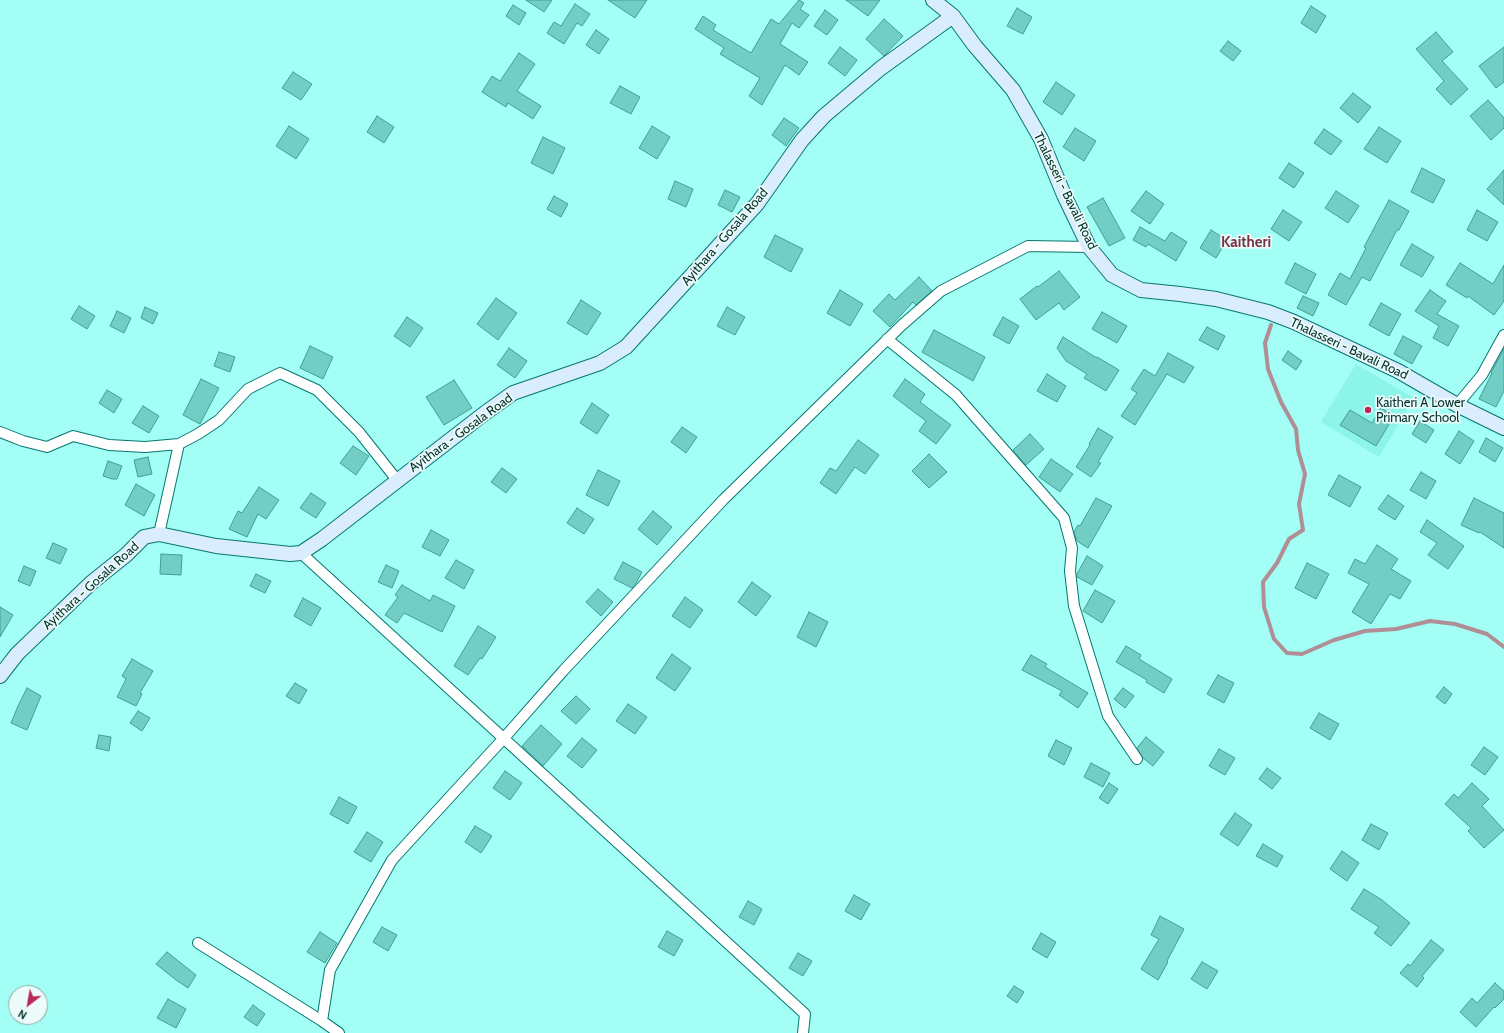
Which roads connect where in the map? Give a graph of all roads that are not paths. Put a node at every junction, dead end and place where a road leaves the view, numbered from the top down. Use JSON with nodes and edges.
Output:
{"nodes":[{"id":1,"x":933,"y":0,"type":"edge"},
{"id":2,"x":953,"y":16,"type":"junction"},
{"id":3,"x":1089,"y":247,"type":"junction"},
{"id":4,"x":1504,"y":335,"type":"edge"},
{"id":5,"x":888,"y":339,"type":"junction"},
{"id":6,"x":1457,"y":405,"type":"junction"},
{"id":7,"x":1504,"y":428,"type":"edge"},
{"id":8,"x":0,"y":432,"type":"edge"},
{"id":9,"x":179,"y":444,"type":"junction"},
{"id":10,"x":397,"y":480,"type":"junction"},
{"id":11,"x":158,"y":534,"type":"junction"},
{"id":12,"x":301,"y":553,"type":"junction"},
{"id":13,"x":0,"y":676,"type":"edge"},
{"id":14,"x":504,"y":738,"type":"junction"},
{"id":15,"x":1137,"y":759,"type":"dead end"},
{"id":16,"x":198,"y":943,"type":"dead end"},
{"id":17,"x":322,"y":1021,"type":"junction"},
{"id":18,"x":339,"y":1033,"type":"edge"},
{"id":19,"x":803,"y":1033,"type":"edge"}],
"edges":[{"from":1,"to":2,"type":"main road","name":"Thalasseri - Bavali Road"},
{"from":2,"to":3,"type":"main road","name":"Thalasseri - Bavali Road"},
{"from":2,"to":10,"type":"main road","name":"Ayithara - Gosala Road"},
{"from":3,"to":5,"type":"street"},
{"from":3,"to":6,"type":"main road","name":"Thalasseri - Bavali Road"},
{"from":4,"to":6,"type":"street"},
{"from":5,"to":14,"type":"street"},
{"from":5,"to":15,"type":"street"},
{"from":6,"to":7,"type":"main road","name":"Thalasseri - Bavali Road"},
{"from":8,"to":9,"type":"street"},
{"from":9,"to":10,"type":"street"},
{"from":9,"to":11,"type":"street"},
{"from":10,"to":12,"type":"main road","name":"Ayithara - Gosala Road"},
{"from":11,"to":12,"type":"main road"},
{"from":11,"to":13,"type":"main road","name":"Ayithara - Gosala Road"},
{"from":12,"to":14,"type":"street"},
{"from":14,"to":17,"type":"street"},
{"from":14,"to":19,"type":"street"},
{"from":16,"to":17,"type":"street"},
{"from":17,"to":18,"type":"street"}]}
